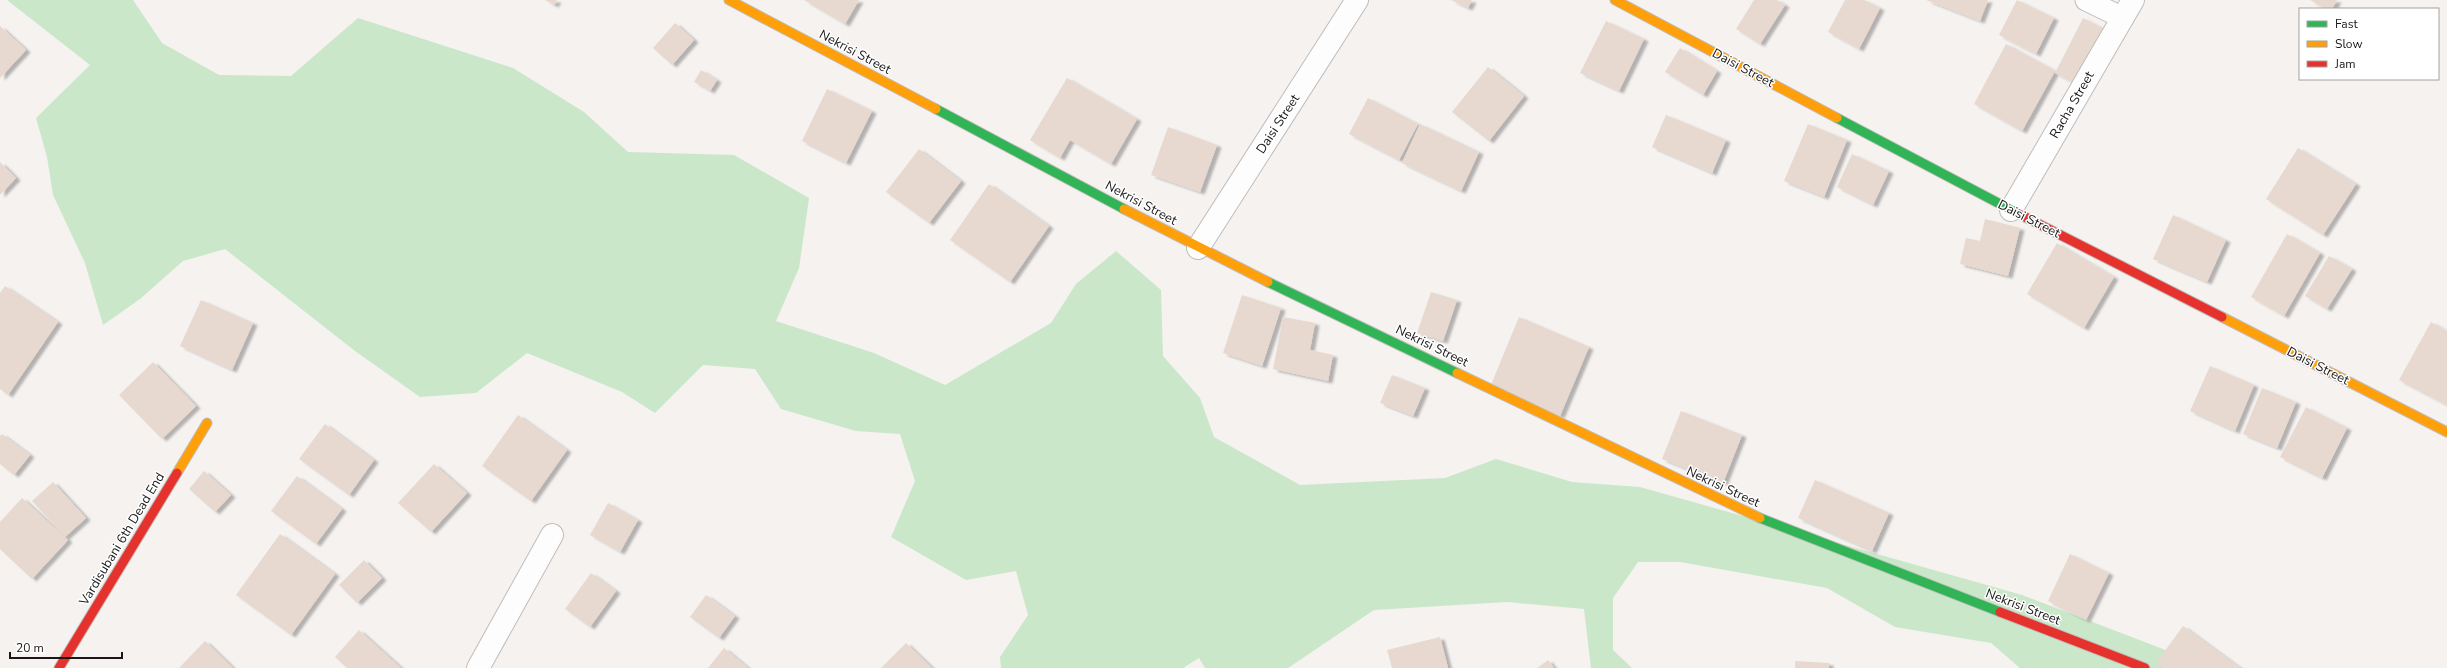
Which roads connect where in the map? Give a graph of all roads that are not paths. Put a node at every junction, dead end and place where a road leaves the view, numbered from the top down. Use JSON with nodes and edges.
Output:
{"nodes":[{"id":1,"x":729,"y":0,"type":"edge"},
{"id":2,"x":1357,"y":0,"type":"edge"},
{"id":3,"x":1615,"y":0,"type":"edge"},
{"id":4,"x":2086,"y":0,"type":"edge"},
{"id":5,"x":2128,"y":9,"type":"edge"},
{"id":6,"x":2011,"y":210,"type":"junction"},
{"id":7,"x":1198,"y":248,"type":"junction"},
{"id":8,"x":207,"y":423,"type":"dead end"},
{"id":9,"x":2447,"y":432,"type":"edge"},
{"id":10,"x":552,"y":535,"type":"dead end"},
{"id":11,"x":59,"y":668,"type":"edge"},
{"id":12,"x":478,"y":668,"type":"edge"},
{"id":13,"x":2145,"y":668,"type":"edge"}],
"edges":[{"from":1,"to":7,"type":"street","name":"Nekrisi Street"},
{"from":2,"to":7,"type":"street","name":"Daisi Street"},
{"from":3,"to":6,"type":"street","name":"Daisi Street"},
{"from":4,"to":5,"type":"lane"},
{"from":5,"to":6,"type":"street","name":"Racha Street"},
{"from":6,"to":9,"type":"street","name":"Daisi Street"},
{"from":7,"to":13,"type":"street","name":"Nekrisi Street"},
{"from":8,"to":11,"type":"street","name":"Vardisubani 6th Dead End"},
{"from":10,"to":12,"type":"street"}]}
